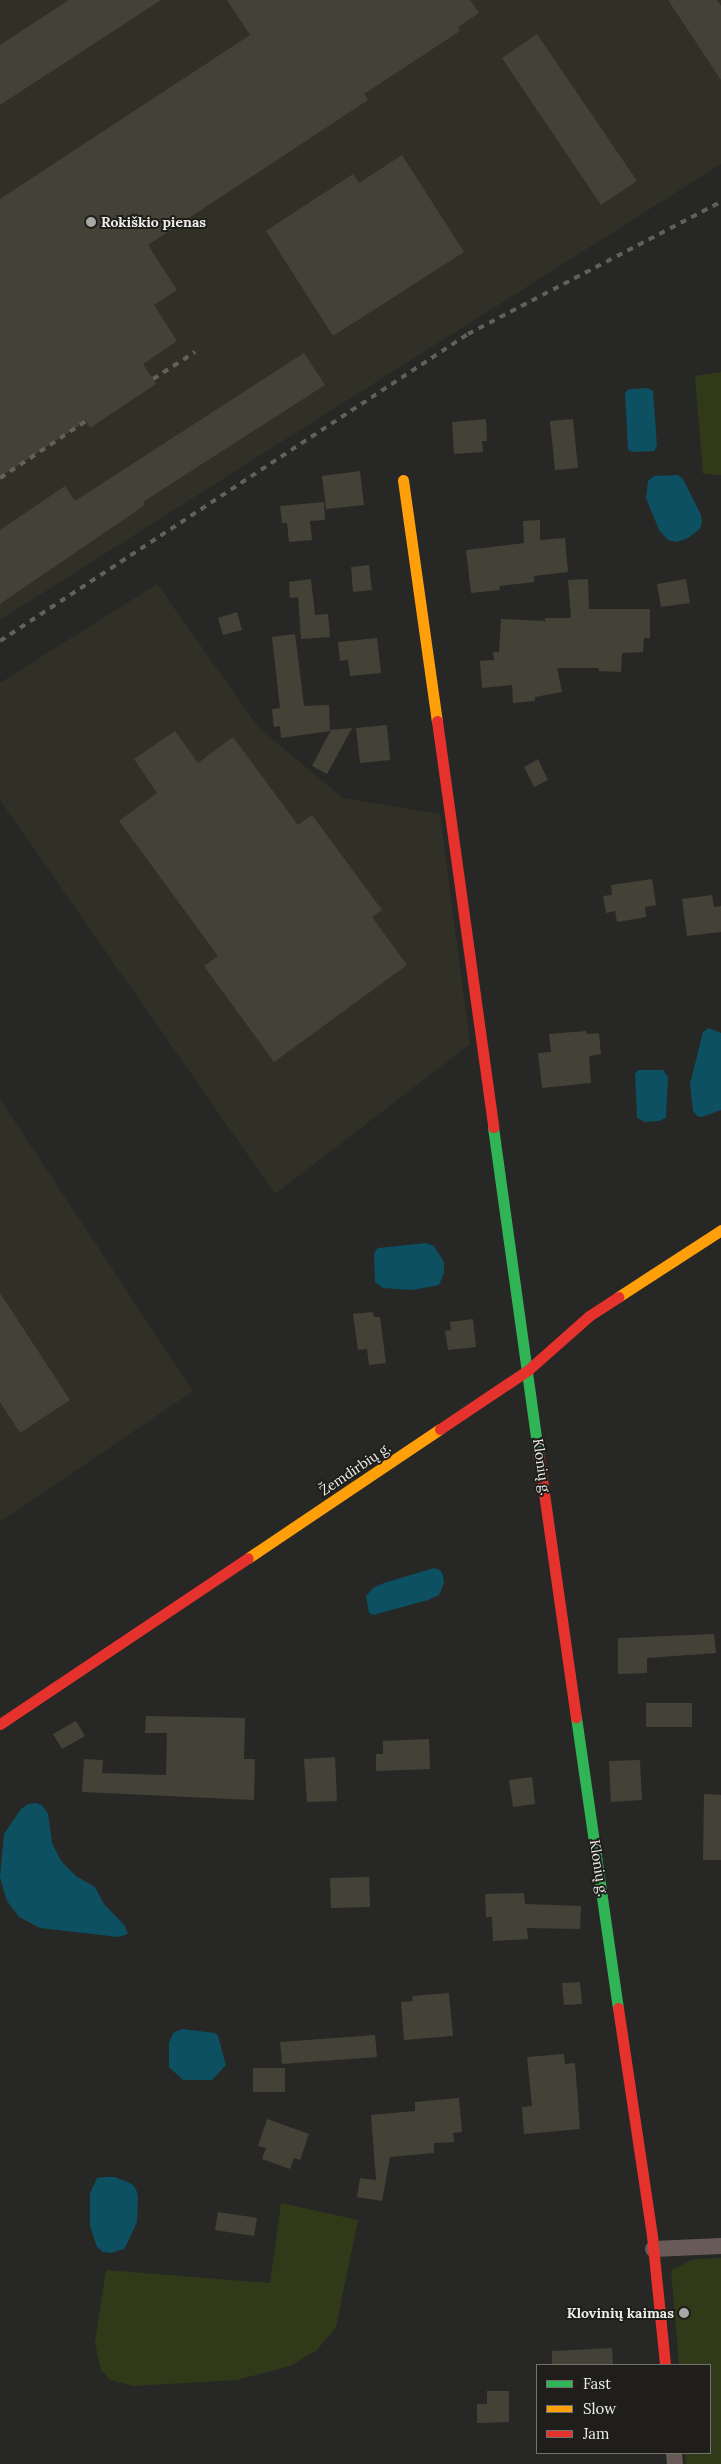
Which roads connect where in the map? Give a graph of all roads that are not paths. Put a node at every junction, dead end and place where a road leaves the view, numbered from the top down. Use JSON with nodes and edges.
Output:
{"nodes":[{"id":1,"x":403,"y":480,"type":"dead end"},
{"id":2,"x":721,"y":1230,"type":"edge"},
{"id":3,"x":528,"y":1370,"type":"junction"},
{"id":4,"x":0,"y":1724,"type":"edge"},
{"id":5,"x":721,"y":2246,"type":"edge"},
{"id":6,"x":653,"y":2249,"type":"junction"},
{"id":7,"x":665,"y":2364,"type":"edge"}],
"edges":[{"from":1,"to":3,"type":"street","name":"Klonių g."},
{"from":2,"to":3,"type":"street","name":"Žemdirbių g."},
{"from":3,"to":4,"type":"street","name":"Žemdirbių g."},
{"from":3,"to":6,"type":"street","name":"Klonių g."},
{"from":5,"to":6,"type":"street"},
{"from":6,"to":7,"type":"street","name":"Klonių g."}]}
